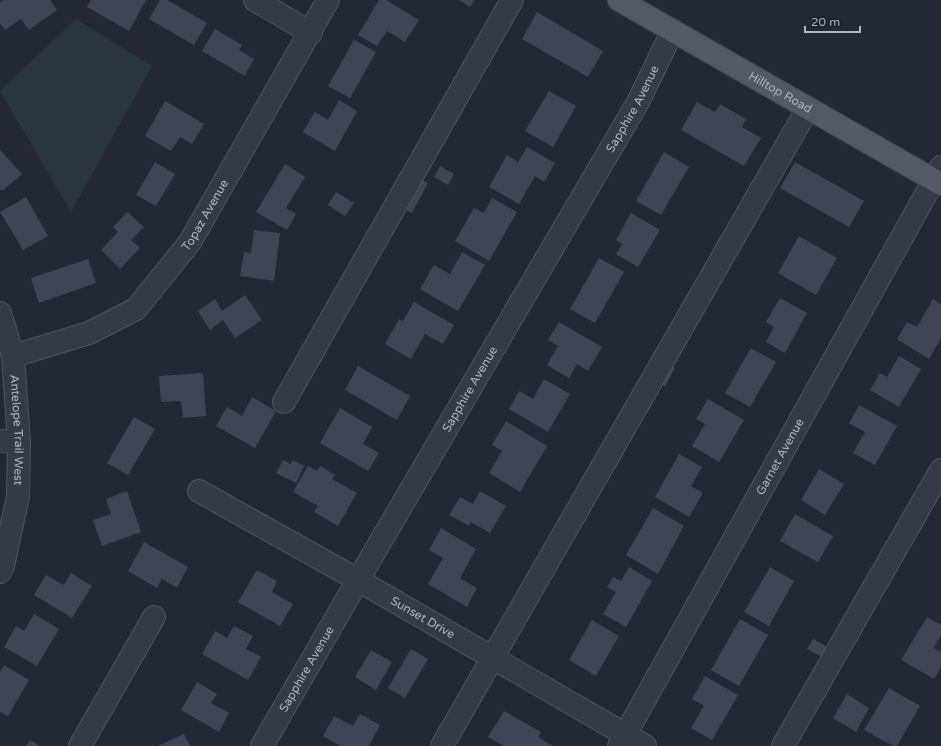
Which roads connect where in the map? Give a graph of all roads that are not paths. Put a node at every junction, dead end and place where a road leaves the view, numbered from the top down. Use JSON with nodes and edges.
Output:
{"nodes":[{"id":1,"x":255,"y":0,"type":"edge"},
{"id":2,"x":328,"y":0,"type":"edge"},
{"id":3,"x":512,"y":0,"type":"edge"},
{"id":4,"x":619,"y":0,"type":"edge"},
{"id":5,"x":673,"y":30,"type":"junction"},
{"id":6,"x":310,"y":33,"type":"junction"},
{"id":7,"x":808,"y":108,"type":"junction"},
{"id":8,"x":938,"y":177,"type":"edge"},
{"id":9,"x":0,"y":312,"type":"edge"},
{"id":10,"x":13,"y":356,"type":"junction"},
{"id":11,"x":284,"y":402,"type":"dead end"},
{"id":12,"x":9,"y":442,"type":"edge"},
{"id":13,"x":941,"y":470,"type":"edge"},
{"id":14,"x":199,"y":491,"type":"dead end"},
{"id":15,"x":0,"y":572,"type":"edge"},
{"id":16,"x":358,"y":580,"type":"junction"},
{"id":17,"x":154,"y":617,"type":"dead end"},
{"id":18,"x":492,"y":658,"type":"junction"},
{"id":19,"x":622,"y":740,"type":"edge"},
{"id":20,"x":80,"y":746,"type":"edge"},
{"id":21,"x":262,"y":746,"type":"edge"},
{"id":22,"x":442,"y":746,"type":"edge"},
{"id":23,"x":645,"y":746,"type":"edge"},
{"id":24,"x":783,"y":746,"type":"edge"}],
"edges":[{"from":1,"to":6,"type":"street"},
{"from":2,"to":6,"type":"street","name":"Topaz Avenue"},
{"from":3,"to":11,"type":"street"},
{"from":4,"to":5,"type":"main road","name":"Hilltop Road"},
{"from":5,"to":7,"type":"main road","name":"Hilltop Road"},
{"from":5,"to":16,"type":"street","name":"Sapphire Avenue"},
{"from":6,"to":10,"type":"street","name":"Topaz Avenue"},
{"from":7,"to":8,"type":"main road","name":"Hilltop Road"},
{"from":7,"to":18,"type":"street"},
{"from":8,"to":19,"type":"street","name":"Garnet Avenue"},
{"from":9,"to":10,"type":"street","name":"Antelope Trail West"},
{"from":10,"to":12,"type":"street","name":"Antelope Trail West"},
{"from":12,"to":15,"type":"street","name":"Antelope Trail West"},
{"from":13,"to":24,"type":"street"},
{"from":14,"to":16,"type":"street","name":"Sunset Drive"},
{"from":16,"to":18,"type":"street","name":"Sunset Drive"},
{"from":16,"to":21,"type":"street","name":"Sapphire Avenue"},
{"from":17,"to":20,"type":"street"},
{"from":18,"to":19,"type":"street","name":"Sunset Drive"},
{"from":18,"to":22,"type":"street"},
{"from":19,"to":23,"type":"street","name":"Sunset Drive"}]}
